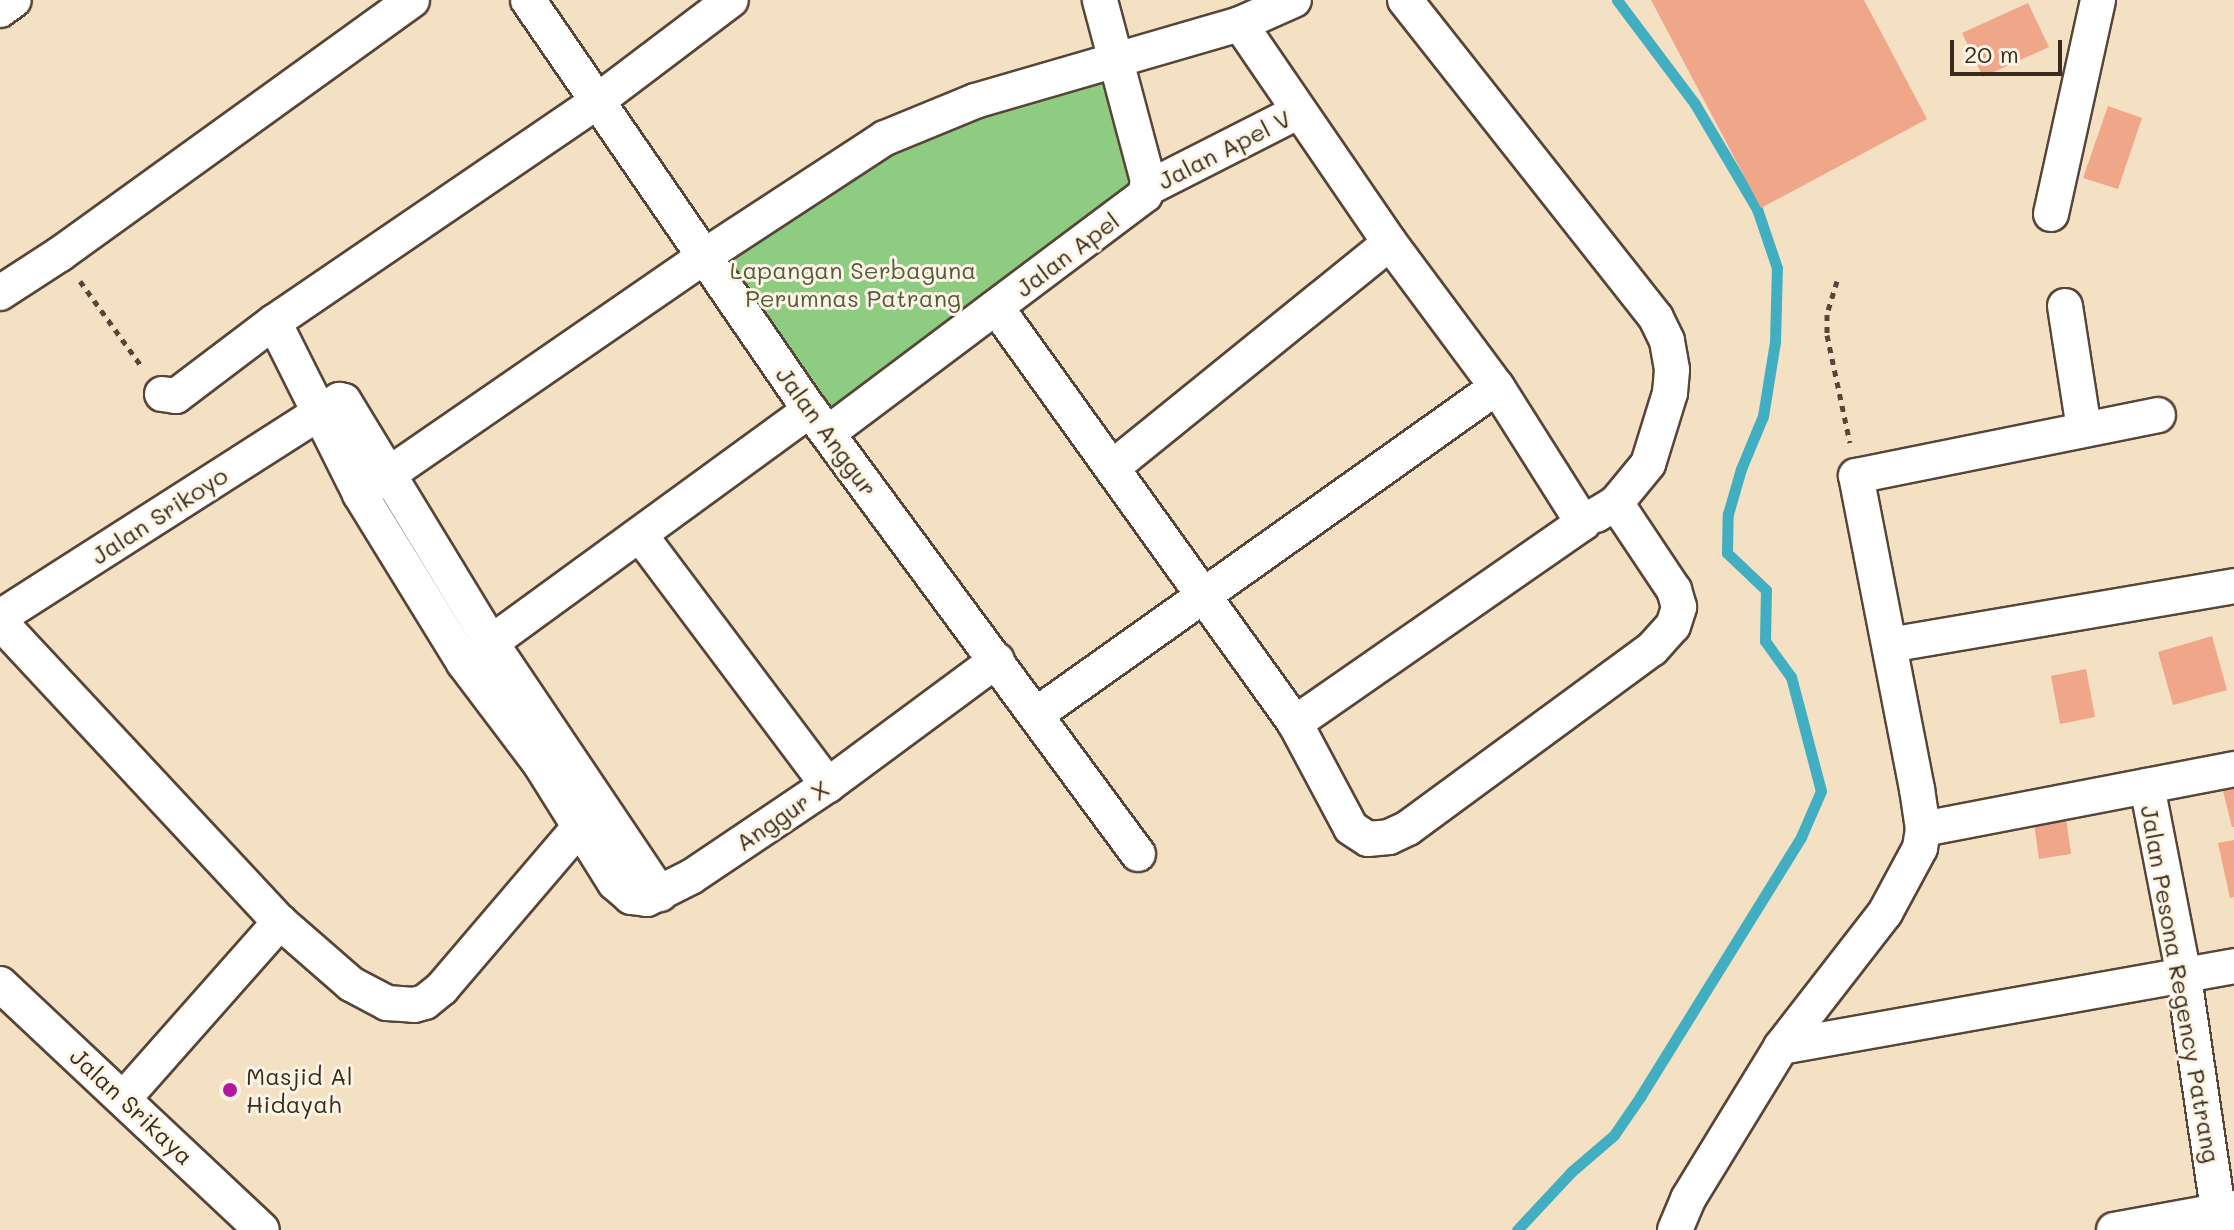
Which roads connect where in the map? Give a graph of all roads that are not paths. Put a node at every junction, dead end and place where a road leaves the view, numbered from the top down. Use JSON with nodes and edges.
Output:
{"nodes":[{"id":1,"x":14,"y":0,"type":"edge"},
{"id":2,"x":412,"y":0,"type":"edge"},
{"id":3,"x":528,"y":0,"type":"edge"},
{"id":4,"x":731,"y":0,"type":"edge"},
{"id":5,"x":1100,"y":0,"type":"edge"},
{"id":6,"x":1294,"y":0,"type":"edge"},
{"id":7,"x":1405,"y":0,"type":"edge"},
{"id":8,"x":2098,"y":0,"type":"edge"},
{"id":9,"x":0,"y":10,"type":"edge"},
{"id":10,"x":1240,"y":24,"type":"junction"},
{"id":11,"x":1117,"y":59,"type":"junction"},
{"id":12,"x":596,"y":102,"type":"junction"},
{"id":13,"x":1299,"y":111,"type":"junction"},
{"id":14,"x":1148,"y":188,"type":"junction"},
{"id":15,"x":2051,"y":214,"type":"dead end"},
{"id":16,"x":1390,"y":243,"type":"junction"},
{"id":17,"x":703,"y":257,"type":"junction"},
{"id":18,"x":0,"y":293,"type":"edge"},
{"id":19,"x":2065,"y":306,"type":"dead end"},
{"id":20,"x":996,"y":307,"type":"junction"},
{"id":21,"x":274,"y":322,"type":"junction"},
{"id":22,"x":1497,"y":387,"type":"junction"},
{"id":23,"x":162,"y":394,"type":"road end"},
{"id":24,"x":317,"y":413,"type":"junction"},
{"id":25,"x":2158,"y":415,"type":"dead end"},
{"id":26,"x":819,"y":421,"type":"junction"},
{"id":27,"x":2084,"y":429,"type":"junction"},
{"id":28,"x":1113,"y":467,"type":"junction"},
{"id":29,"x":374,"y":484,"type":"junction"},
{"id":30,"x":1616,"y":503,"type":"junction"},
{"id":31,"x":1583,"y":523,"type":"junction"},
{"id":32,"x":640,"y":535,"type":"junction"},
{"id":33,"x":2234,"y":586,"type":"edge"},
{"id":34,"x":1206,"y":595,"type":"junction"},
{"id":35,"x":0,"y":620,"type":"edge"},
{"id":36,"x":490,"y":641,"type":"junction"},
{"id":37,"x":1890,"y":645,"type":"junction"},
{"id":38,"x":997,"y":660,"type":"junction"},
{"id":39,"x":464,"y":663,"type":"junction"},
{"id":40,"x":1037,"y":714,"type":"junction"},
{"id":41,"x":1295,"y":723,"type":"junction"},
{"id":42,"x":2234,"y":769,"type":"edge"},
{"id":43,"x":828,"y":785,"type":"junction"},
{"id":44,"x":2147,"y":786,"type":"junction"},
{"id":45,"x":581,"y":825,"type":"junction"},
{"id":46,"x":1923,"y":829,"type":"junction"},
{"id":47,"x":1138,"y":854,"type":"dead end"},
{"id":48,"x":660,"y":894,"type":"junction"},
{"id":49,"x":280,"y":922,"type":"junction"},
{"id":50,"x":2234,"y":966,"type":"edge"},
{"id":51,"x":2184,"y":977,"type":"junction"},
{"id":52,"x":4,"y":995,"type":"edge"},
{"id":53,"x":1781,"y":1047,"type":"junction"},
{"id":54,"x":125,"y":1097,"type":"junction"},
{"id":55,"x":2224,"y":1217,"type":"edge"},
{"id":56,"x":262,"y":1230,"type":"edge"},
{"id":57,"x":1675,"y":1230,"type":"edge"},
{"id":58,"x":2114,"y":1230,"type":"edge"}],
"edges":[{"from":1,"to":9,"type":"street"},
{"from":2,"to":18,"type":"street"},
{"from":3,"to":12,"type":"street","name":"Jalan Anggur"},
{"from":4,"to":12,"type":"street"},
{"from":5,"to":11,"type":"street"},
{"from":6,"to":10,"type":"street"},
{"from":7,"to":30,"type":"street"},
{"from":8,"to":15,"type":"street"},
{"from":10,"to":11,"type":"street"},
{"from":10,"to":13,"type":"street"},
{"from":11,"to":14,"type":"street"},
{"from":11,"to":17,"type":"street"},
{"from":12,"to":17,"type":"street","name":"Jalan Anggur"},
{"from":12,"to":21,"type":"street"},
{"from":13,"to":14,"type":"street","name":"Jalan Apel V"},
{"from":13,"to":16,"type":"street"},
{"from":14,"to":20,"type":"street","name":"Jalan Apel"},
{"from":16,"to":22,"type":"street"},
{"from":16,"to":28,"type":"street"},
{"from":17,"to":26,"type":"street","name":"Jalan Anggur"},
{"from":17,"to":29,"type":"street"},
{"from":19,"to":27,"type":"street"},
{"from":20,"to":26,"type":"street","name":"Jalan Apel"},
{"from":20,"to":28,"type":"street"},
{"from":21,"to":23,"type":"street"},
{"from":21,"to":24,"type":"street"},
{"from":22,"to":31,"type":"street"},
{"from":22,"to":34,"type":"street"},
{"from":24,"to":29,"type":"street"},
{"from":24,"to":35,"type":"street","name":"Jalan Srikoyo"},
{"from":25,"to":27,"type":"street"},
{"from":26,"to":32,"type":"street","name":"Jalan Apel"},
{"from":26,"to":38,"type":"street","name":"Jalan Anggur"},
{"from":27,"to":37,"type":"street"},
{"from":28,"to":34,"type":"street"},
{"from":29,"to":36,"type":"street"},
{"from":29,"to":39,"type":"street"},
{"from":30,"to":31,"type":"street"},
{"from":30,"to":41,"type":"street"},
{"from":31,"to":41,"type":"street"},
{"from":32,"to":36,"type":"street","name":"Jalan Apel"},
{"from":32,"to":43,"type":"street"},
{"from":33,"to":37,"type":"street"},
{"from":34,"to":40,"type":"street"},
{"from":34,"to":41,"type":"street"},
{"from":35,"to":49,"type":"street"},
{"from":36,"to":39,"type":"street","name":"Jalan Apel"},
{"from":36,"to":48,"type":"street"},
{"from":37,"to":46,"type":"street"},
{"from":38,"to":40,"type":"street","name":"Jalan Anggur"},
{"from":38,"to":43,"type":"street","name":"Anggur X"},
{"from":39,"to":45,"type":"street"},
{"from":40,"to":47,"type":"street","name":"Jalan Anggur"},
{"from":42,"to":44,"type":"street"},
{"from":43,"to":48,"type":"street","name":"Anggur X"},
{"from":44,"to":46,"type":"street"},
{"from":44,"to":51,"type":"street","name":"Jalan Pesona Regency Patrang"},
{"from":45,"to":48,"type":"street"},
{"from":45,"to":49,"type":"street"},
{"from":46,"to":53,"type":"street"},
{"from":49,"to":54,"type":"street"},
{"from":50,"to":51,"type":"street"},
{"from":51,"to":53,"type":"street"},
{"from":51,"to":55,"type":"street","name":"Jalan Pesona Regency Patrang"},
{"from":52,"to":54,"type":"street","name":"Jalan Srikaya"},
{"from":53,"to":57,"type":"street"},
{"from":54,"to":56,"type":"street","name":"Jalan Srikaya"},
{"from":55,"to":58,"type":"street"}]}
